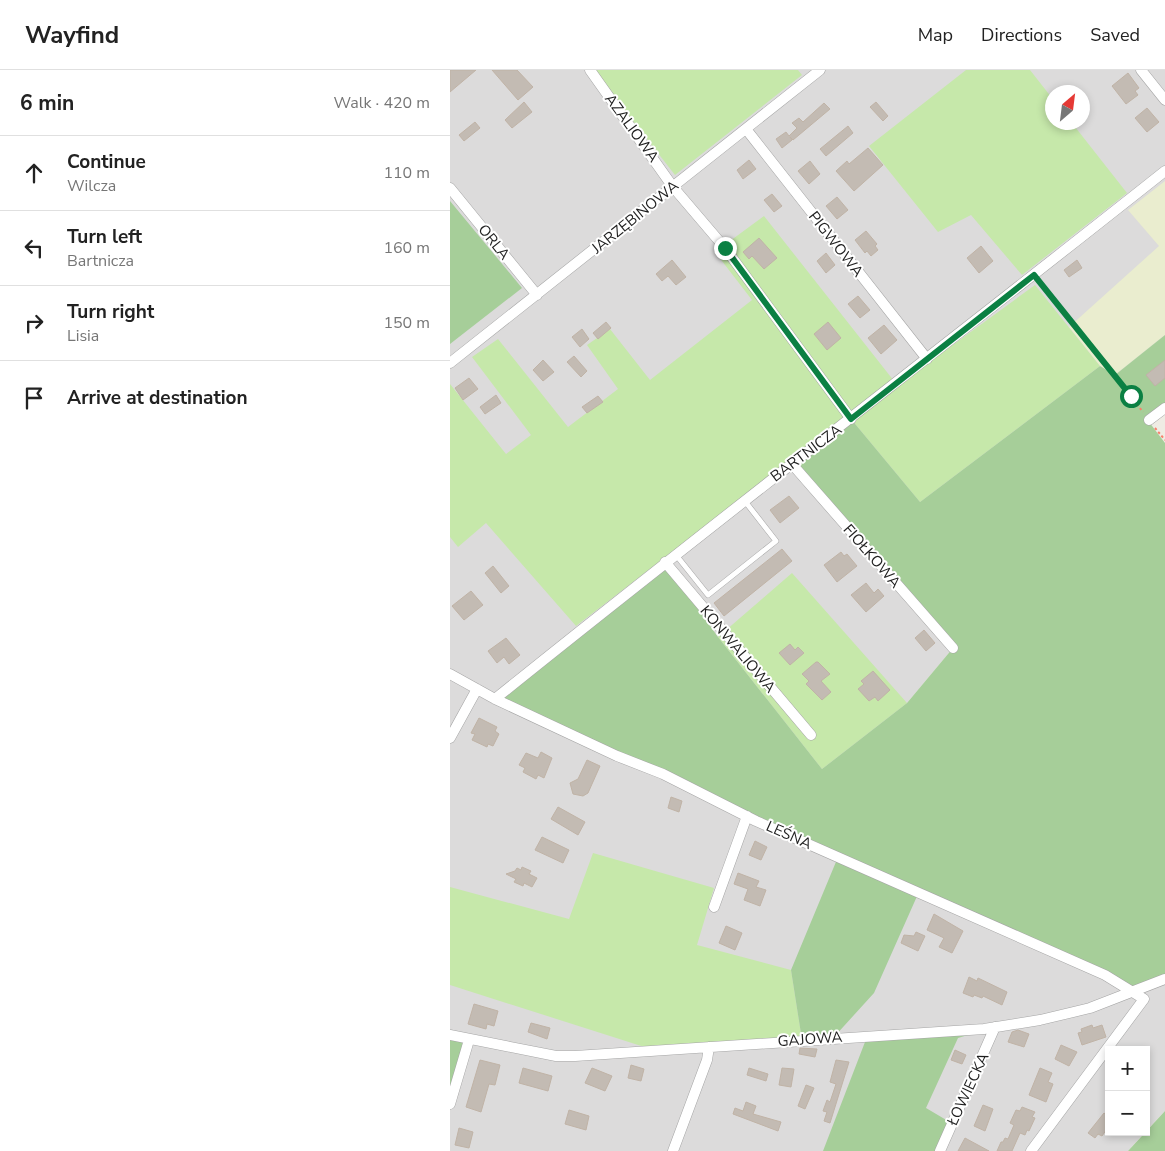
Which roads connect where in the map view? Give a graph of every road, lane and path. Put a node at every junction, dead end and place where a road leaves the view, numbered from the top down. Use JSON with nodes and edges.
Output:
{"nodes":[{"id":1,"x":590,"y":70,"type":"edge"},
{"id":2,"x":820,"y":70,"type":"edge"},
{"id":3,"x":1142,"y":70,"type":"edge"},
{"id":4,"x":1165,"y":100,"type":"edge"},
{"id":5,"x":746,"y":129,"type":"junction"},
{"id":6,"x":1165,"y":171,"type":"edge"},
{"id":7,"x":673,"y":187,"type":"junction"},
{"id":8,"x":450,"y":188,"type":"edge"},
{"id":9,"x":1034,"y":275,"type":"junction"},
{"id":10,"x":537,"y":295,"type":"junction"},
{"id":11,"x":927,"y":359,"type":"junction"},
{"id":12,"x":450,"y":363,"type":"edge"},
{"id":13,"x":1165,"y":408,"type":"edge"},
{"id":14,"x":851,"y":419,"type":"junction"},
{"id":15,"x":1149,"y":420,"type":"junction"},
{"id":16,"x":1165,"y":440,"type":"edge"},
{"id":17,"x":792,"y":464,"type":"junction"},
{"id":18,"x":744,"y":500,"type":"junction"},
{"id":19,"x":675,"y":554,"type":"junction"},
{"id":20,"x":665,"y":562,"type":"junction"},
{"id":21,"x":953,"y":648,"type":"dead end"},
{"id":22,"x":450,"y":674,"type":"edge"},
{"id":23,"x":477,"y":688,"type":"junction"},
{"id":24,"x":495,"y":698,"type":"junction"},
{"id":25,"x":811,"y":735,"type":"dead end"},
{"id":26,"x":450,"y":738,"type":"edge"},
{"id":27,"x":747,"y":816,"type":"junction"},
{"id":28,"x":714,"y":907,"type":"dead end"},
{"id":29,"x":1165,"y":979,"type":"edge"},
{"id":30,"x":1132,"y":990,"type":"junction"},
{"id":31,"x":995,"y":1027,"type":"junction"},
{"id":32,"x":450,"y":1035,"type":"edge"},
{"id":33,"x":469,"y":1040,"type":"junction"},
{"id":34,"x":709,"y":1047,"type":"junction"},
{"id":35,"x":450,"y":1104,"type":"edge"},
{"id":36,"x":674,"y":1151,"type":"edge"},
{"id":37,"x":940,"y":1151,"type":"edge"},
{"id":38,"x":1031,"y":1151,"type":"edge"}],
"edges":[{"from":1,"to":7,"type":"street","name":"AZALIOWA"},
{"from":2,"to":5,"type":"street","name":"JARZĘBINOWA"},
{"from":3,"to":4,"type":"street"},
{"from":5,"to":7,"type":"street","name":"JARZĘBINOWA"},
{"from":5,"to":11,"type":"street","name":"PIGWOWA"},
{"from":6,"to":9,"type":"street","name":"BARTNICZA"},
{"from":7,"to":10,"type":"street","name":"JARZĘBINOWA"},
{"from":7,"to":14,"type":"street","name":"AZALIOWA"},
{"from":8,"to":10,"type":"street","name":"ORLA"},
{"from":9,"to":11,"type":"street","name":"BARTNICZA"},
{"from":9,"to":15,"type":"path"},
{"from":10,"to":12,"type":"street","name":"JARZĘBINOWA"},
{"from":11,"to":14,"type":"street","name":"BARTNICZA"},
{"from":13,"to":15,"type":"street"},
{"from":14,"to":17,"type":"street","name":"BARTNICZA"},
{"from":15,"to":16,"type":"path"},
{"from":17,"to":18,"type":"street","name":"BARTNICZA"},
{"from":17,"to":21,"type":"street","name":"FIOŁKOWA"},
{"from":18,"to":19,"type":"street","name":"BARTNICZA"},
{"from":18,"to":19,"type":"lane"},
{"from":19,"to":20,"type":"street","name":"BARTNICZA"},
{"from":20,"to":24,"type":"street","name":"BARTNICZA"},
{"from":20,"to":25,"type":"street","name":"KONWALIOWA"},
{"from":22,"to":23,"type":"street","name":"LEŚNA"},
{"from":23,"to":24,"type":"street","name":"LEŚNA"},
{"from":23,"to":26,"type":"street"},
{"from":24,"to":27,"type":"street","name":"LEŚNA"},
{"from":27,"to":28,"type":"street"},
{"from":27,"to":30,"type":"street","name":"LEŚNA"},
{"from":29,"to":30,"type":"street","name":"GAJOWA"},
{"from":30,"to":31,"type":"street","name":"GAJOWA"},
{"from":30,"to":38,"type":"street"},
{"from":31,"to":34,"type":"street","name":"GAJOWA"},
{"from":31,"to":37,"type":"street","name":"ŁOWIECKA"},
{"from":32,"to":33,"type":"street","name":"GAJOWA"},
{"from":33,"to":34,"type":"street","name":"GAJOWA"},
{"from":33,"to":35,"type":"street"},
{"from":34,"to":36,"type":"street"}]}
